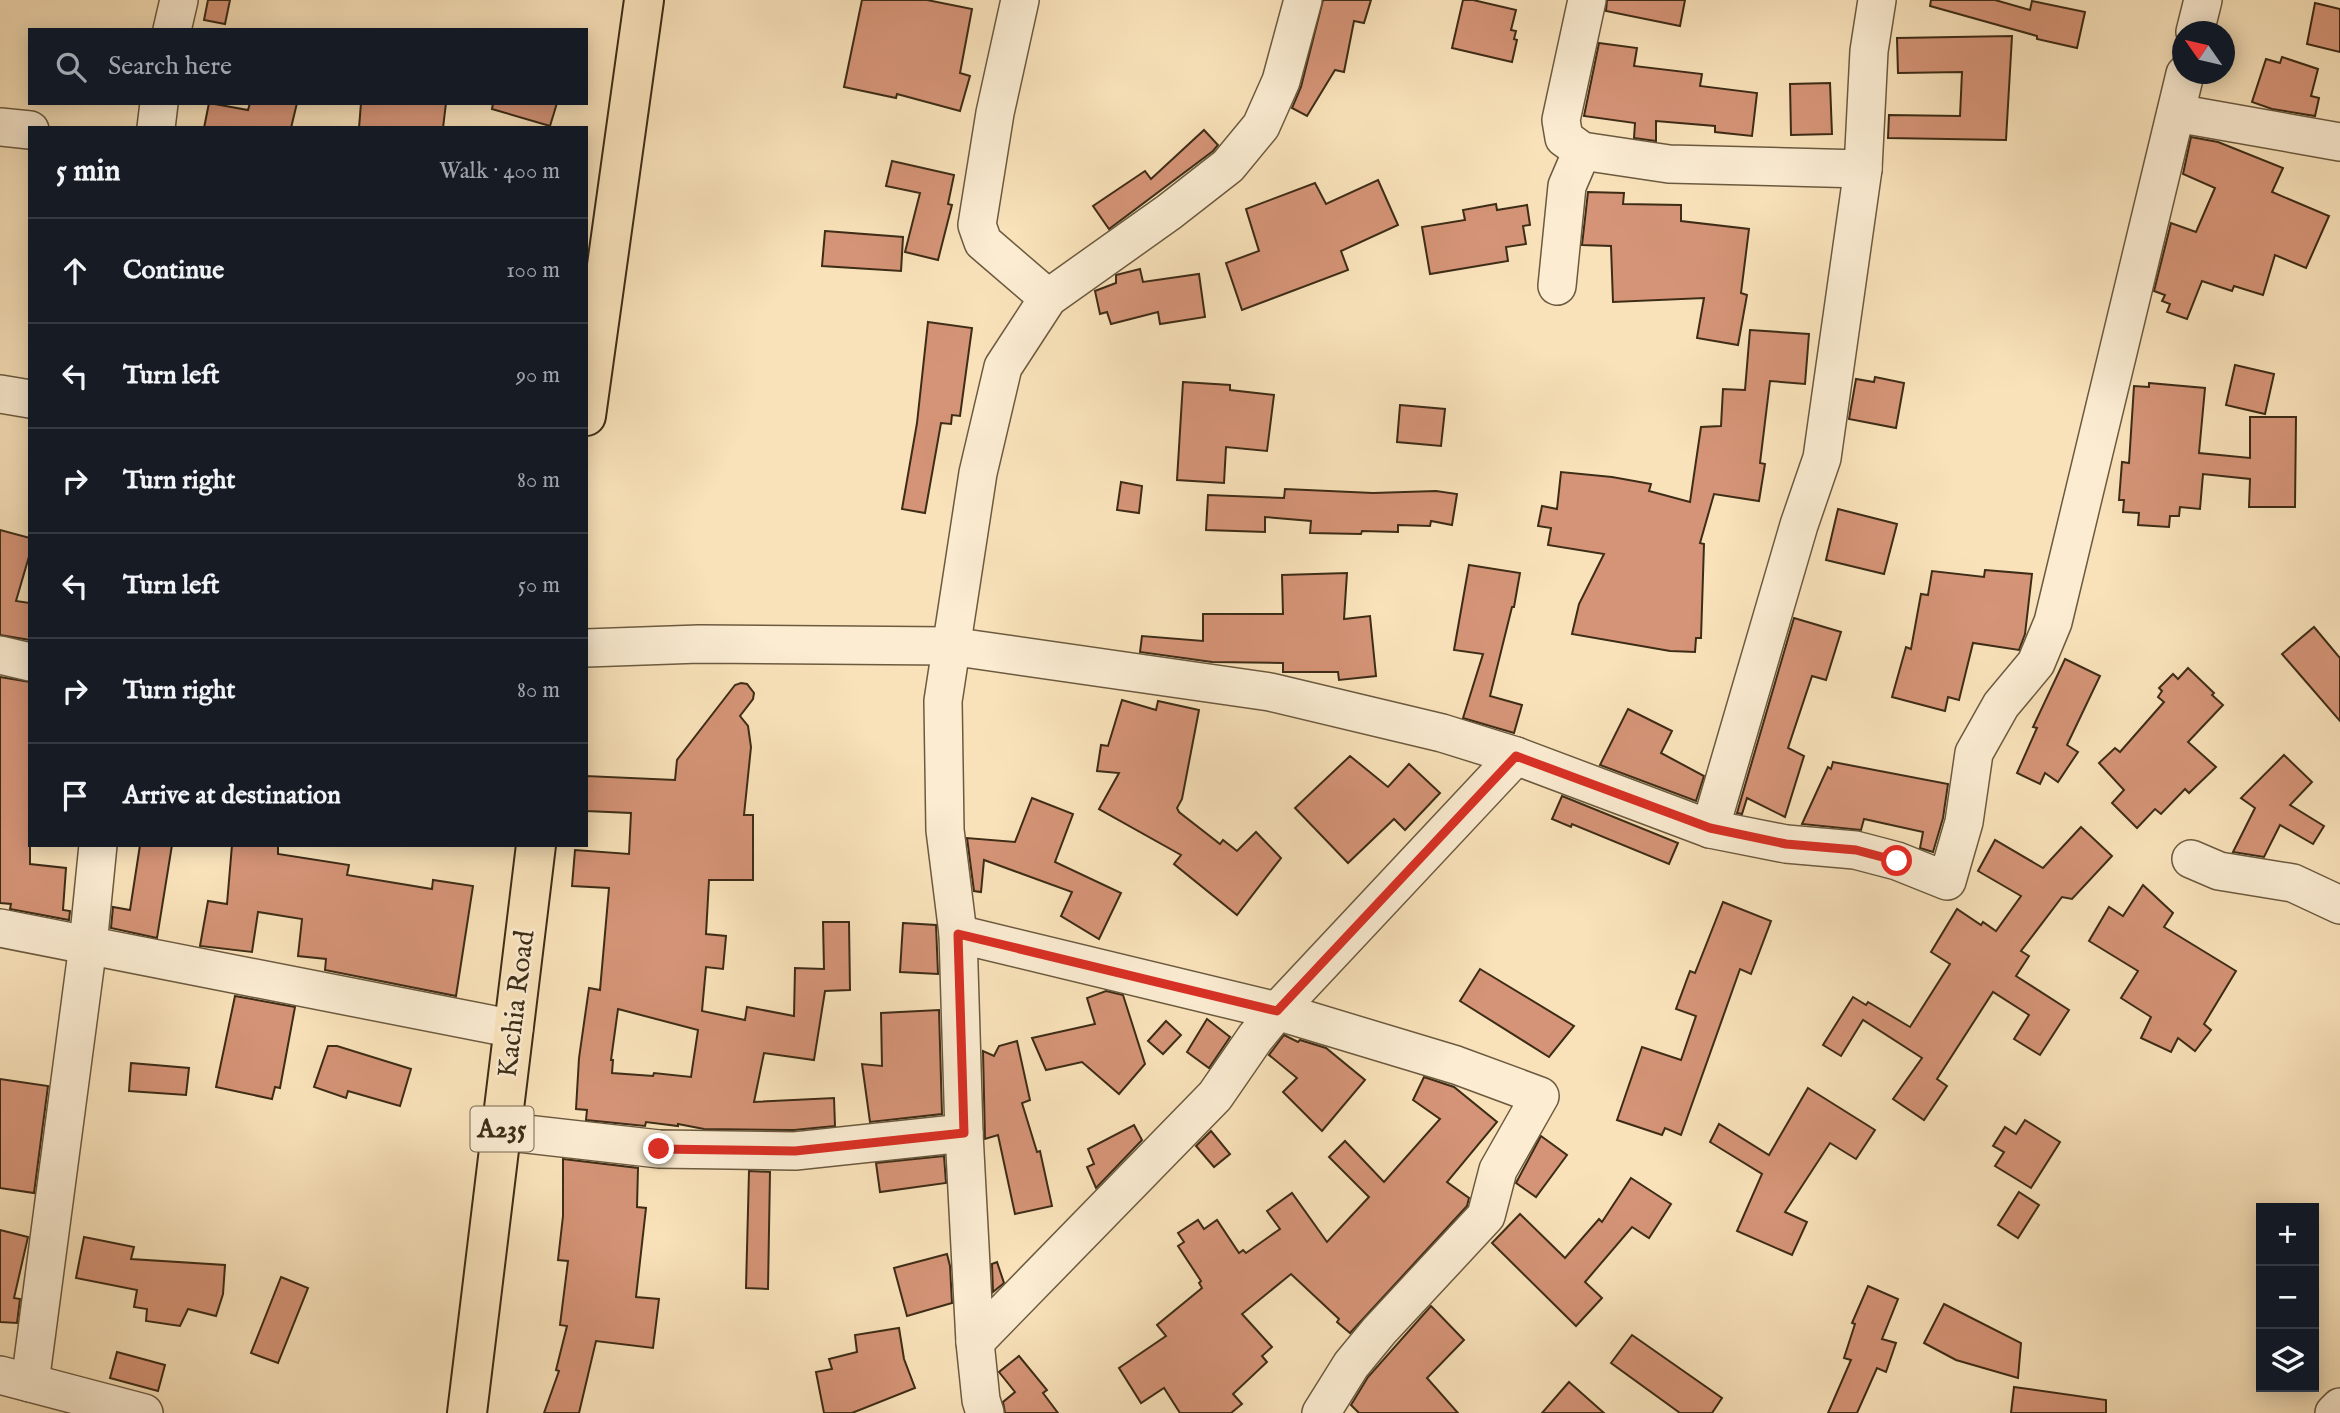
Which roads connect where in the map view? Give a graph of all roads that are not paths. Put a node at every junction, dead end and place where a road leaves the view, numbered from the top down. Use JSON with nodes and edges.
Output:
{"nodes":[{"id":1,"x":178,"y":0,"type":"edge"},
{"id":2,"x":644,"y":0,"type":"edge"},
{"id":3,"x":1020,"y":0,"type":"edge"},
{"id":4,"x":1303,"y":0,"type":"edge"},
{"id":5,"x":1587,"y":0,"type":"edge"},
{"id":6,"x":1877,"y":0,"type":"edge"},
{"id":7,"x":2203,"y":0,"type":"edge"},
{"id":8,"x":2198,"y":21,"type":"edge"},
{"id":9,"x":172,"y":28,"type":"edge"},
{"id":10,"x":2183,"y":84,"type":"edge"},
{"id":11,"x":159,"y":105,"type":"edge"},
{"id":12,"x":2176,"y":113,"type":"junction"},
{"id":13,"x":156,"y":126,"type":"edge"},
{"id":14,"x":0,"y":127,"type":"edge"},
{"id":15,"x":28,"y":130,"type":"edge"},
{"id":16,"x":2340,"y":142,"type":"edge"},
{"id":17,"x":1582,"y":151,"type":"junction"},
{"id":18,"x":1863,"y":169,"type":"junction"},
{"id":19,"x":1558,"y":286,"type":"dead end"},
{"id":20,"x":1048,"y":298,"type":"junction"},
{"id":21,"x":0,"y":394,"type":"edge"},
{"id":22,"x":28,"y":399,"type":"edge"},
{"id":23,"x":588,"y":402,"type":"edge"},
{"id":24,"x":950,"y":646,"type":"junction"},
{"id":25,"x":588,"y":648,"type":"edge"},
{"id":26,"x":0,"y":655,"type":"edge"},
{"id":27,"x":28,"y":662,"type":"edge"},
{"id":28,"x":1516,"y":756,"type":"junction"},
{"id":29,"x":1710,"y":828,"type":"junction"},
{"id":30,"x":98,"y":847,"type":"edge"},
{"id":31,"x":536,"y":847,"type":"edge"},
{"id":32,"x":2191,"y":859,"type":"dead end"},
{"id":33,"x":2340,"y":905,"type":"edge"},
{"id":34,"x":0,"y":929,"type":"edge"},
{"id":35,"x":958,"y":934,"type":"junction"},
{"id":36,"x":88,"y":945,"type":"junction"},
{"id":37,"x":1277,"y":1011,"type":"junction"},
{"id":38,"x":514,"y":1029,"type":"junction"},
{"id":39,"x":501,"y":1131,"type":"junction"},
{"id":40,"x":964,"y":1133,"type":"junction"},
{"id":41,"x":975,"y":1342,"type":"junction"},
{"id":42,"x":15,"y":1379,"type":"edge"},
{"id":43,"x":2340,"y":1407,"type":"edge"},
{"id":44,"x":144,"y":1413,"type":"edge"},
{"id":45,"x":467,"y":1413,"type":"edge"},
{"id":46,"x":985,"y":1413,"type":"edge"},
{"id":47,"x":1321,"y":1413,"type":"edge"},
{"id":48,"x":2334,"y":1413,"type":"edge"}],
"edges":[{"from":1,"to":9,"type":"street"},
{"from":2,"to":23,"type":"highway"},
{"from":3,"to":20,"type":"street"},
{"from":4,"to":20,"type":"street"},
{"from":5,"to":17,"type":"street"},
{"from":6,"to":18,"type":"street"},
{"from":7,"to":8,"type":"street"},
{"from":10,"to":12,"type":"street"},
{"from":11,"to":13,"type":"street"},
{"from":12,"to":16,"type":"street"},
{"from":12,"to":29,"type":"street"},
{"from":14,"to":15,"type":"street"},
{"from":17,"to":18,"type":"street"},
{"from":17,"to":19,"type":"street"},
{"from":18,"to":29,"type":"street"},
{"from":20,"to":24,"type":"street"},
{"from":21,"to":22,"type":"street"},
{"from":24,"to":25,"type":"street"},
{"from":24,"to":28,"type":"street"},
{"from":24,"to":35,"type":"street"},
{"from":26,"to":27,"type":"street"},
{"from":28,"to":29,"type":"street"},
{"from":28,"to":37,"type":"street"},
{"from":30,"to":36,"type":"street"},
{"from":31,"to":38,"type":"highway","name":"Kachia Road","number":"A235"},
{"from":32,"to":33,"type":"street"},
{"from":34,"to":36,"type":"street"},
{"from":35,"to":37,"type":"street"},
{"from":35,"to":40,"type":"street"},
{"from":36,"to":38,"type":"street"},
{"from":36,"to":42,"type":"street"},
{"from":37,"to":41,"type":"street"},
{"from":37,"to":47,"type":"street"},
{"from":38,"to":39,"type":"highway","name":"Kachia Road","number":"A235"},
{"from":39,"to":40,"type":"street"},
{"from":39,"to":45,"type":"highway","name":"Kachia Road","number":"A235"},
{"from":40,"to":41,"type":"street"},
{"from":41,"to":46,"type":"street"},
{"from":42,"to":44,"type":"street"},
{"from":43,"to":48,"type":"street"}]}
